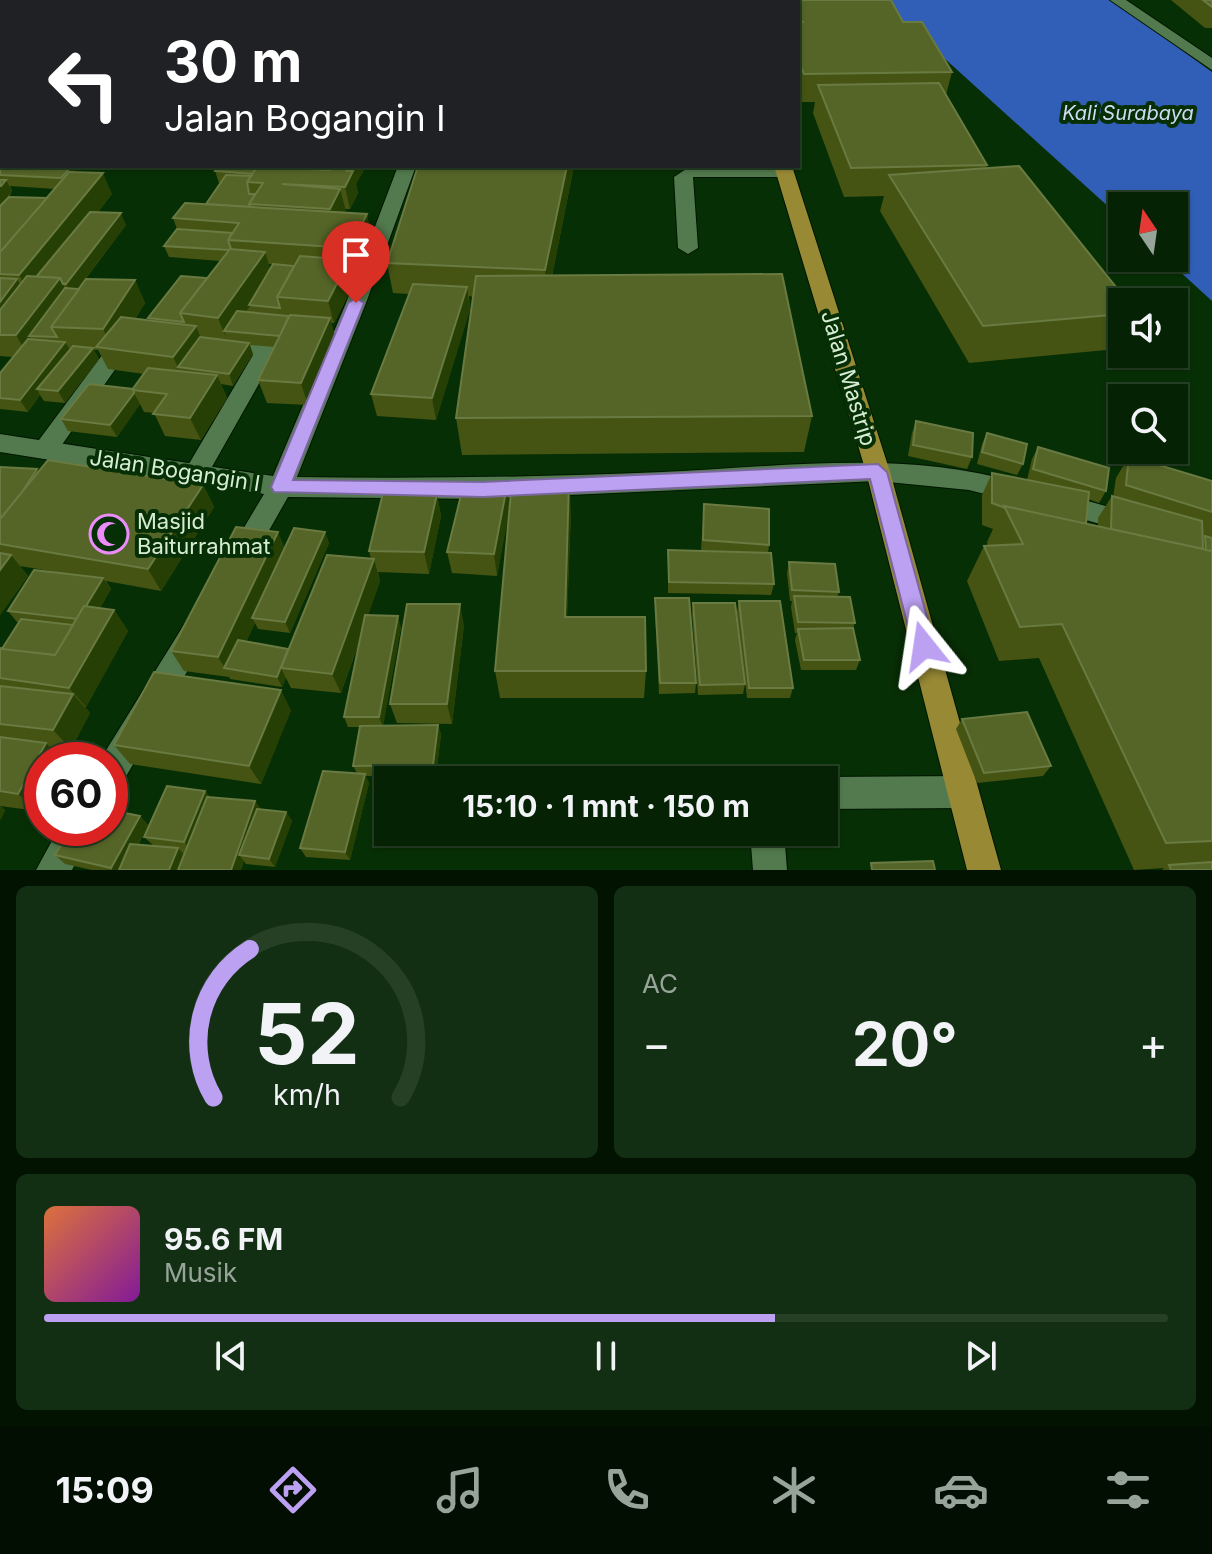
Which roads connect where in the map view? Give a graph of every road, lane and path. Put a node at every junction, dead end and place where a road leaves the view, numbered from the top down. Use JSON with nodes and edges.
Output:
{"nodes":[{"id":1,"x":1117,"y":0,"type":"edge"},
{"id":2,"x":1212,"y":65,"type":"edge"},
{"id":3,"x":406,"y":168,"type":"edge"},
{"id":4,"x":784,"y":169,"type":"edge"},
{"id":5,"x":688,"y":248,"type":"dead end"},
{"id":6,"x":147,"y":333,"type":"edge"},
{"id":7,"x":192,"y":339,"type":"edge"},
{"id":8,"x":0,"y":443,"type":"edge"},
{"id":9,"x":45,"y":450,"type":"junction"},
{"id":10,"x":878,"y":472,"type":"junction"},
{"id":11,"x":195,"y":474,"type":"junction"},
{"id":12,"x":281,"y":487,"type":"junction"},
{"id":13,"x":1155,"y":529,"type":"edge"},
{"id":14,"x":224,"y":583,"type":"edge"},
{"id":15,"x":208,"y":610,"type":"edge"},
{"id":16,"x":128,"y":744,"type":"edge"},
{"id":17,"x":963,"y":792,"type":"junction"},
{"id":18,"x":838,"y":793,"type":"edge"},
{"id":19,"x":67,"y":846,"type":"edge"},
{"id":20,"x":768,"y":846,"type":"edge"},
{"id":21,"x":53,"y":870,"type":"edge"},
{"id":22,"x":770,"y":870,"type":"edge"},
{"id":23,"x":984,"y":870,"type":"edge"}],
"edges":[{"from":1,"to":2,"type":"street"},
{"from":3,"to":12,"type":"street"},
{"from":4,"to":5,"type":"street"},
{"from":4,"to":10,"type":"main road","name":"Jalan Mastrip"},
{"from":6,"to":9,"type":"street"},
{"from":7,"to":11,"type":"street"},
{"from":8,"to":9,"type":"street","name":"Jalan Bogangin I"},
{"from":9,"to":11,"type":"street","name":"Jalan Bogangin I"},
{"from":10,"to":12,"type":"street","name":"Jalan Bogangin I"},
{"from":10,"to":13,"type":"street","name":"Jalan Bogangin I"},
{"from":10,"to":17,"type":"main road","name":"Jalan Mastrip"},
{"from":11,"to":12,"type":"street","name":"Jalan Bogangin I"},
{"from":12,"to":14,"type":"street"},
{"from":15,"to":16,"type":"street"},
{"from":17,"to":18,"type":"street"},
{"from":17,"to":23,"type":"main road","name":"Jalan Mastrip"},
{"from":19,"to":21,"type":"street"},
{"from":20,"to":22,"type":"street"}]}
